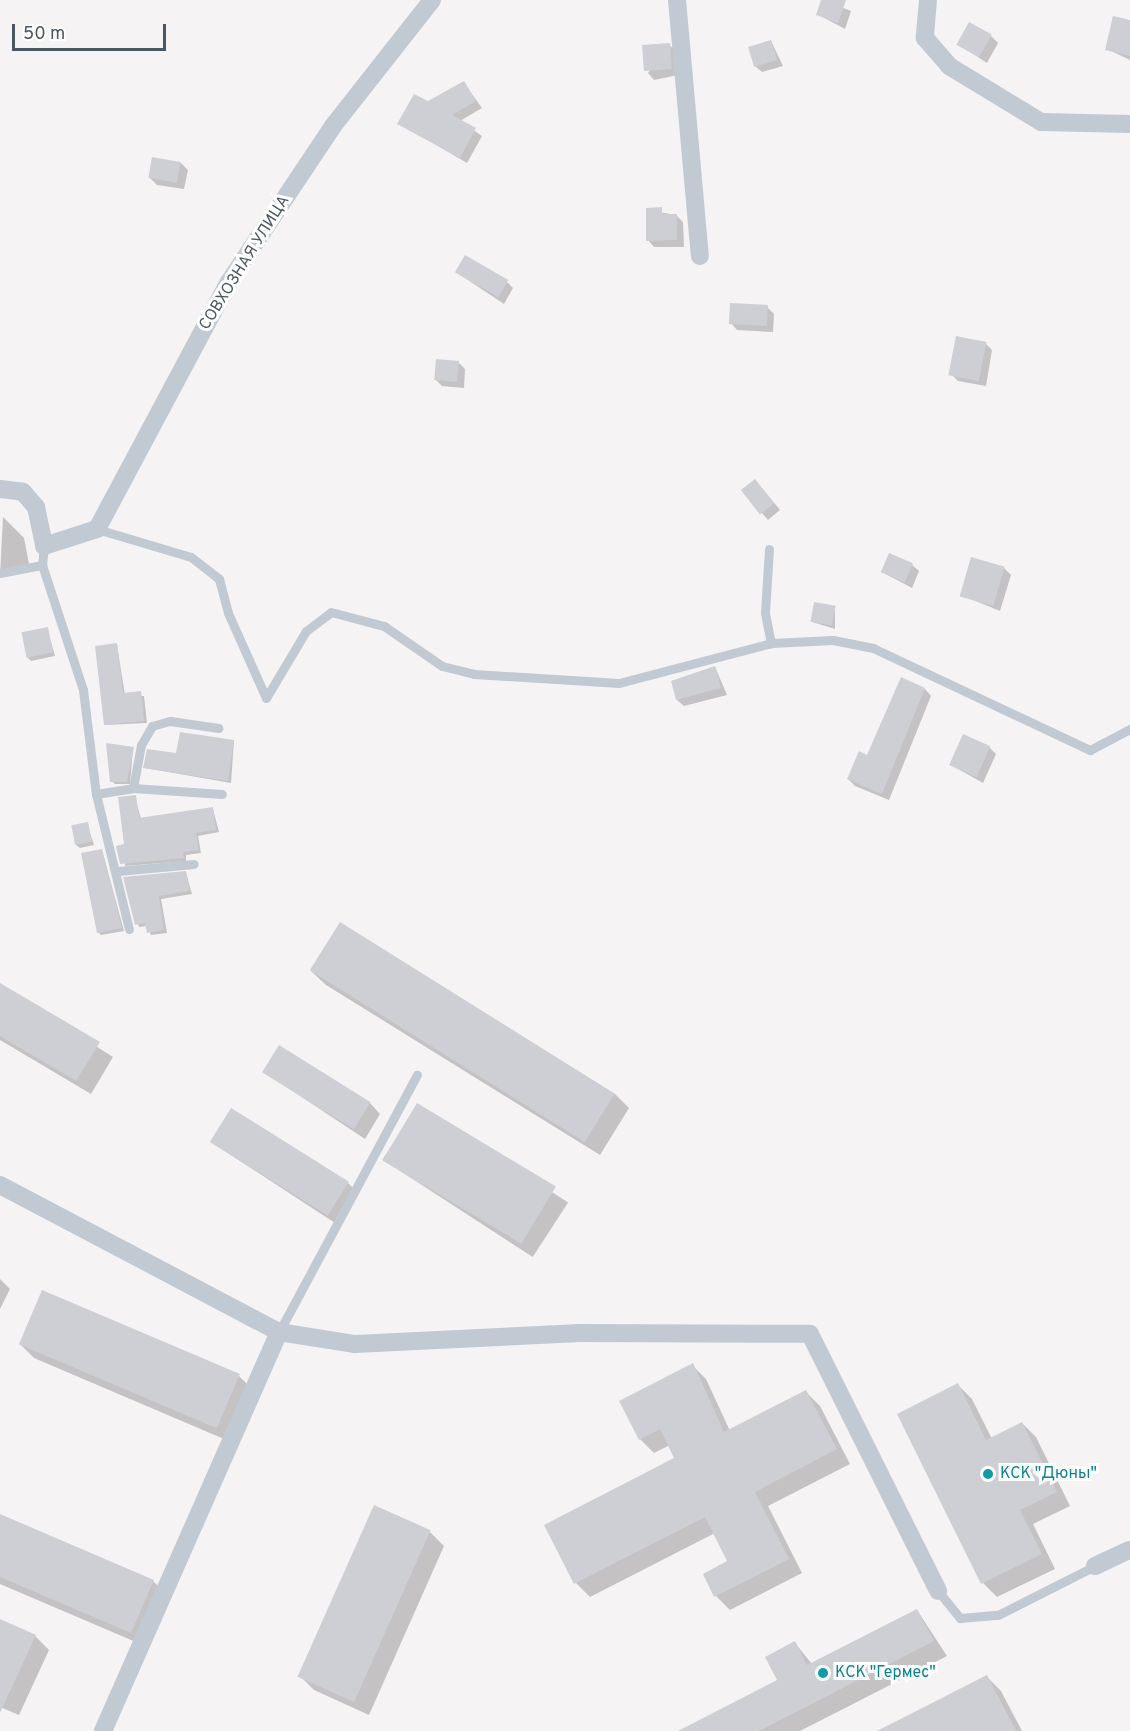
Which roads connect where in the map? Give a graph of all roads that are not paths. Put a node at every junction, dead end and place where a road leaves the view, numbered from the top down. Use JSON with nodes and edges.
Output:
{"nodes":[{"id":1,"x":432,"y":0,"type":"edge"},
{"id":2,"x":677,"y":0,"type":"edge"},
{"id":3,"x":928,"y":0,"type":"edge"},
{"id":4,"x":1130,"y":124,"type":"edge"},
{"id":5,"x":700,"y":256,"type":"dead end"},
{"id":6,"x":0,"y":489,"type":"edge"},
{"id":7,"x":97,"y":529,"type":"junction"},
{"id":8,"x":44,"y":546,"type":"junction"},
{"id":9,"x":769,"y":549,"type":"dead end"},
{"id":10,"x":42,"y":565,"type":"junction"},
{"id":11,"x":0,"y":573,"type":"edge"},
{"id":12,"x":771,"y":643,"type":"junction"},
{"id":13,"x":218,"y":728,"type":"dead end"},
{"id":14,"x":1130,"y":729,"type":"edge"},
{"id":15,"x":133,"y":788,"type":"junction"},
{"id":16,"x":96,"y":794,"type":"junction"},
{"id":17,"x":222,"y":794,"type":"dead end"},
{"id":18,"x":194,"y":864,"type":"dead end"},
{"id":19,"x":118,"y":872,"type":"junction"},
{"id":20,"x":129,"y":929,"type":"dead end"},
{"id":21,"x":417,"y":1075,"type":"dead end"},
{"id":22,"x":0,"y":1185,"type":"edge"},
{"id":23,"x":279,"y":1332,"type":"junction"},
{"id":24,"x":1130,"y":1550,"type":"edge"},
{"id":25,"x":1095,"y":1566,"type":"joint"},
{"id":26,"x":938,"y":1591,"type":"joint"},
{"id":27,"x":103,"y":1731,"type":"edge"}],
"edges":[{"from":1,"to":7,"type":"street","name":"СОВХОЗНАЯ УЛИЦА"},
{"from":2,"to":5,"type":"street"},
{"from":3,"to":4,"type":"street"},
{"from":6,"to":8,"type":"street"},
{"from":7,"to":8,"type":"street"},
{"from":7,"to":12,"type":"lane"},
{"from":8,"to":10,"type":"lane"},
{"from":9,"to":12,"type":"lane"},
{"from":10,"to":11,"type":"lane"},
{"from":10,"to":16,"type":"lane"},
{"from":12,"to":14,"type":"lane"},
{"from":13,"to":15,"type":"lane"},
{"from":15,"to":16,"type":"lane"},
{"from":15,"to":17,"type":"lane"},
{"from":16,"to":19,"type":"lane"},
{"from":18,"to":19,"type":"lane"},
{"from":19,"to":20,"type":"lane"},
{"from":21,"to":23,"type":"lane"},
{"from":22,"to":23,"type":"street"},
{"from":23,"to":26,"type":"street"},
{"from":23,"to":27,"type":"street"},
{"from":24,"to":25,"type":"street"},
{"from":25,"to":26,"type":"lane"}]}
